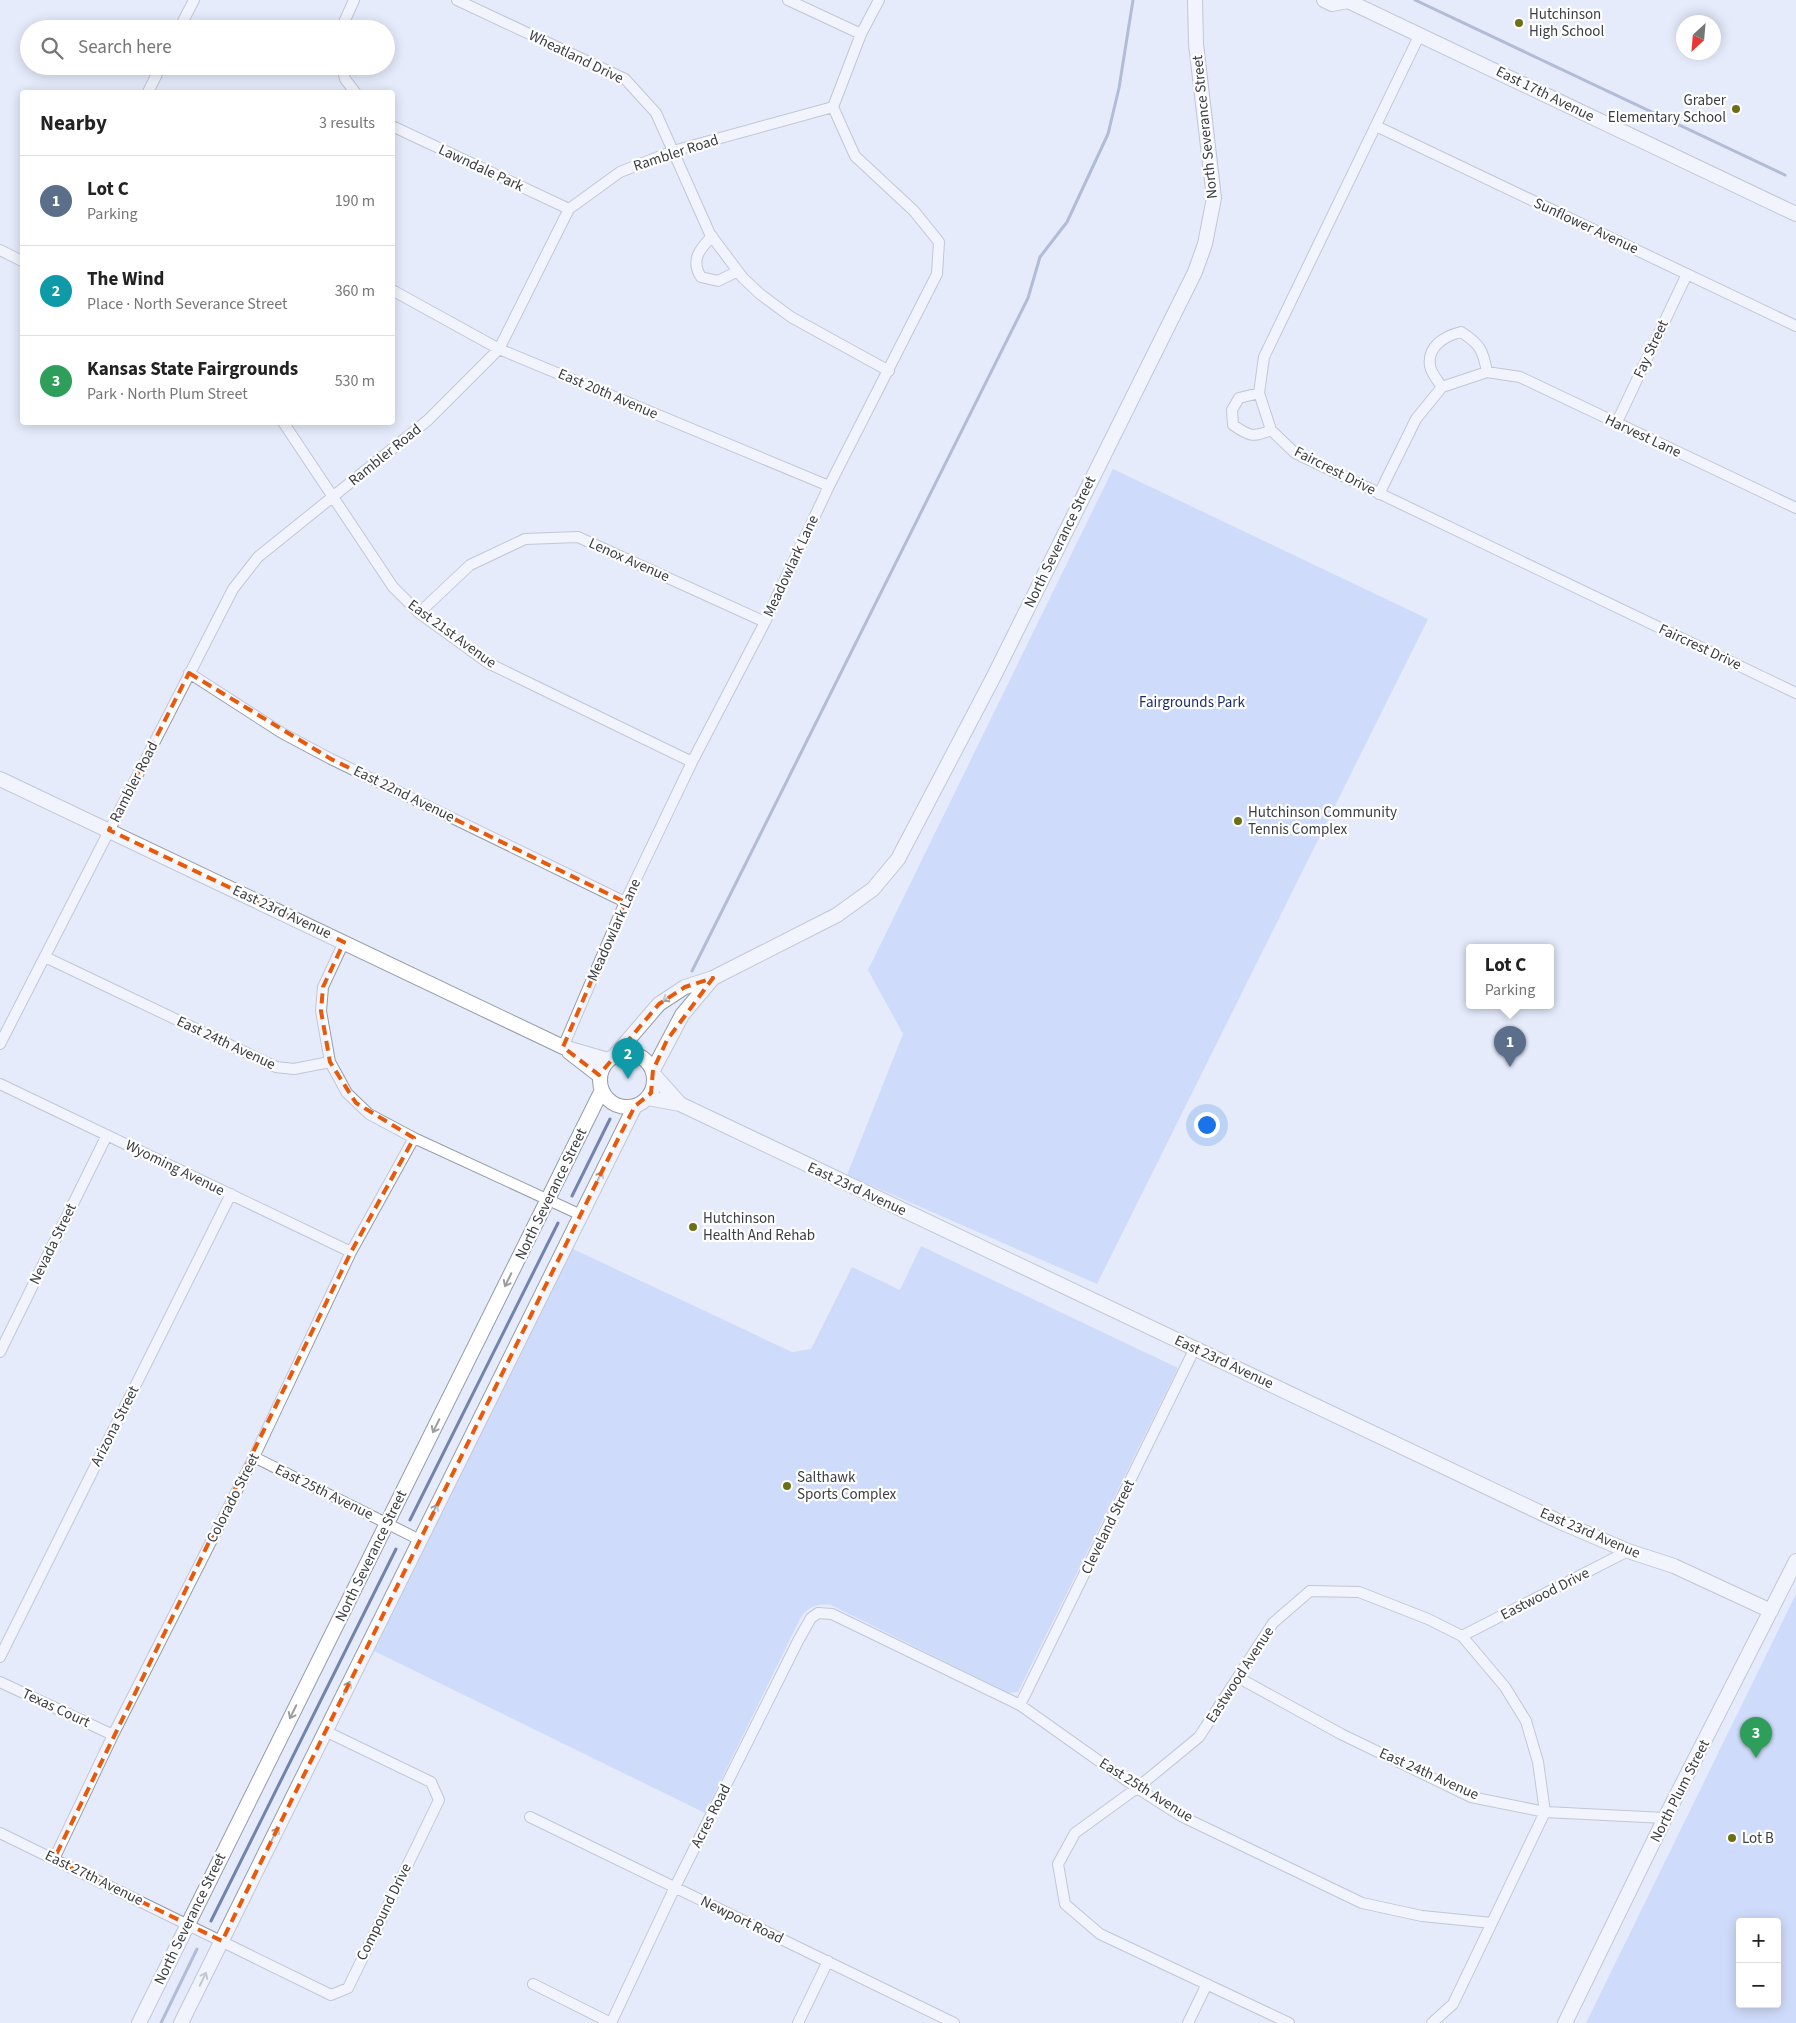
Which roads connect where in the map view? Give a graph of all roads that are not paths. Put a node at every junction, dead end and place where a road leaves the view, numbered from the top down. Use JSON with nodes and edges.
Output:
{"nodes":[{"id":1,"x":194,"y":0,"type":"edge"},
{"id":2,"x":354,"y":0,"type":"edge"},
{"id":3,"x":457,"y":0,"type":"edge"},
{"id":4,"x":788,"y":0,"type":"edge"},
{"id":5,"x":879,"y":0,"type":"edge"},
{"id":6,"x":1195,"y":0,"type":"edge"},
{"id":7,"x":1324,"y":0,"type":"edge"},
{"id":8,"x":1348,"y":0,"type":"edge"},
{"id":9,"x":184,"y":20,"type":"edge"},
{"id":10,"x":345,"y":20,"type":"edge"},
{"id":11,"x":861,"y":34,"type":"junction"},
{"id":12,"x":1420,"y":34,"type":"junction"},
{"id":13,"x":156,"y":75,"type":"edge"},
{"id":14,"x":344,"y":75,"type":"edge"},
{"id":15,"x":149,"y":90,"type":"edge"},
{"id":16,"x":353,"y":90,"type":"edge"},
{"id":17,"x":833,"y":107,"type":"junction"},
{"id":18,"x":1376,"y":126,"type":"junction"},
{"id":19,"x":395,"y":127,"type":"edge"},
{"id":20,"x":674,"y":150,"type":"junction"},
{"id":21,"x":569,"y":209,"type":"junction"},
{"id":22,"x":1796,"y":214,"type":"edge"},
{"id":23,"x":712,"y":236,"type":"junction"},
{"id":24,"x":0,"y":250,"type":"edge"},
{"id":25,"x":20,"y":260,"type":"edge"},
{"id":26,"x":738,"y":272,"type":"junction"},
{"id":27,"x":1686,"y":274,"type":"junction"},
{"id":28,"x":395,"y":292,"type":"edge"},
{"id":29,"x":1796,"y":326,"type":"edge"},
{"id":30,"x":499,"y":349,"type":"junction"},
{"id":31,"x":889,"y":371,"type":"junction"},
{"id":32,"x":1487,"y":372,"type":"junction"},
{"id":33,"x":1442,"y":387,"type":"junction"},
{"id":34,"x":1259,"y":393,"type":"junction"},
{"id":35,"x":1616,"y":424,"type":"junction"},
{"id":36,"x":285,"y":425,"type":"edge"},
{"id":37,"x":1271,"y":430,"type":"junction"},
{"id":38,"x":829,"y":486,"type":"junction"},
{"id":39,"x":1379,"y":494,"type":"junction"},
{"id":40,"x":333,"y":496,"type":"junction"},
{"id":41,"x":1796,"y":508,"type":"edge"},
{"id":42,"x":419,"y":613,"type":"junction"},
{"id":43,"x":765,"y":622,"type":"junction"},
{"id":44,"x":189,"y":673,"type":"junction"},
{"id":45,"x":1796,"y":693,"type":"edge"},
{"id":46,"x":692,"y":762,"type":"junction"},
{"id":47,"x":0,"y":779,"type":"edge"},
{"id":48,"x":109,"y":830,"type":"junction"},
{"id":49,"x":625,"y":902,"type":"junction"},
{"id":50,"x":344,"y":942,"type":"junction"},
{"id":51,"x":45,"y":957,"type":"junction"},
{"id":52,"x":713,"y":978,"type":"junction"},
{"id":53,"x":0,"y":1044,"type":"edge"},
{"id":54,"x":563,"y":1047,"type":"junction"},
{"id":55,"x":612,"y":1057,"type":"junction"},
{"id":56,"x":330,"y":1062,"type":"junction"},
{"id":57,"x":654,"y":1073,"type":"junction"},
{"id":58,"x":601,"y":1083,"type":"junction"},
{"id":59,"x":0,"y":1084,"type":"edge"},
{"id":60,"x":648,"y":1098,"type":"junction"},
{"id":61,"x":680,"y":1104,"type":"junction"},
{"id":62,"x":635,"y":1106,"type":"junction"},
{"id":63,"x":107,"y":1135,"type":"junction"},
{"id":64,"x":414,"y":1138,"type":"junction"},
{"id":65,"x":231,"y":1194,"type":"junction"},
{"id":66,"x":548,"y":1199,"type":"junction"},
{"id":67,"x":581,"y":1215,"type":"junction"},
{"id":68,"x":351,"y":1252,"type":"junction"},
{"id":69,"x":1195,"y":1348,"type":"junction"},
{"id":70,"x":0,"y":1352,"type":"edge"},
{"id":71,"x":254,"y":1457,"type":"junction"},
{"id":72,"x":387,"y":1523,"type":"junction"},
{"id":73,"x":420,"y":1540,"type":"junction"},
{"id":74,"x":1628,"y":1551,"type":"junction"},
{"id":75,"x":1796,"y":1561,"type":"edge"},
{"id":76,"x":1771,"y":1611,"type":"junction"},
{"id":77,"x":818,"y":1613,"type":"joint"},
{"id":78,"x":1462,"y":1636,"type":"junction"},
{"id":79,"x":0,"y":1657,"type":"edge"},
{"id":80,"x":1239,"y":1678,"type":"junction"},
{"id":81,"x":0,"y":1682,"type":"edge"},
{"id":82,"x":1020,"y":1705,"type":"junction"},
{"id":83,"x":325,"y":1732,"type":"junction"},
{"id":84,"x":113,"y":1735,"type":"junction"},
{"id":85,"x":1137,"y":1788,"type":"junction"},
{"id":86,"x":1545,"y":1812,"type":"junction"},
{"id":87,"x":530,"y":1817,"type":"dead end"},
{"id":88,"x":1665,"y":1818,"type":"junction"},
{"id":89,"x":0,"y":1833,"type":"edge"},
{"id":90,"x":54,"y":1859,"type":"junction"},
{"id":91,"x":675,"y":1887,"type":"junction"},
{"id":92,"x":1492,"y":1922,"type":"junction"},
{"id":93,"x":188,"y":1924,"type":"junction"},
{"id":94,"x":222,"y":1941,"type":"junction"},
{"id":95,"x":828,"y":1961,"type":"junction"},
{"id":96,"x":533,"y":1984,"type":"dead end"},
{"id":97,"x":1207,"y":1984,"type":"junction"},
{"id":98,"x":139,"y":2023,"type":"edge"},
{"id":99,"x":181,"y":2023,"type":"edge"},
{"id":100,"x":611,"y":2023,"type":"edge"},
{"id":101,"x":798,"y":2023,"type":"edge"},
{"id":102,"x":954,"y":2023,"type":"edge"},
{"id":103,"x":1188,"y":2023,"type":"edge"},
{"id":104,"x":1289,"y":2023,"type":"edge"},
{"id":105,"x":1432,"y":2023,"type":"edge"},
{"id":106,"x":1566,"y":2023,"type":"edge"}],
"edges":[{"from":1,"to":9,"type":"street"},
{"from":2,"to":10,"type":"street"},
{"from":3,"to":20,"type":"street","name":"Wheatland Drive"},
{"from":4,"to":11,"type":"street"},
{"from":5,"to":11,"type":"street"},
{"from":6,"to":52,"type":"street","name":"North Severance Street"},
{"from":7,"to":8,"type":"street","name":"East 17th Avenue"},
{"from":8,"to":12,"type":"street","name":"East 17th Avenue"},
{"from":11,"to":17,"type":"street"},
{"from":12,"to":18,"type":"street","name":"Faircrest Drive"},
{"from":12,"to":22,"type":"street","name":"East 17th Avenue"},
{"from":13,"to":15,"type":"street"},
{"from":14,"to":16,"type":"street"},
{"from":17,"to":20,"type":"street","name":"Rambler Road"},
{"from":17,"to":31,"type":"street","name":"Meadowlark Lane"},
{"from":18,"to":27,"type":"street","name":"Sunflower Avenue"},
{"from":18,"to":34,"type":"street","name":"Faircrest Drive"},
{"from":19,"to":21,"type":"street","name":"Lawndale Park"},
{"from":20,"to":21,"type":"street","name":"Rambler Road"},
{"from":20,"to":23,"type":"street","name":"Wheatland Drive"},
{"from":21,"to":30,"type":"street","name":"Rambler Road"},
{"from":23,"to":26,"type":"street","name":"Wheatland Drive"},
{"from":23,"to":26,"type":"street"},
{"from":24,"to":25,"type":"street"},
{"from":26,"to":31,"type":"street","name":"Wheatland Drive"},
{"from":27,"to":29,"type":"street","name":"Sunflower Avenue"},
{"from":27,"to":35,"type":"street","name":"Fay Street"},
{"from":28,"to":30,"type":"street","name":"East 20th Avenue"},
{"from":30,"to":38,"type":"street","name":"East 20th Avenue"},
{"from":30,"to":40,"type":"street","name":"Rambler Road"},
{"from":31,"to":38,"type":"street","name":"Meadowlark Lane"},
{"from":32,"to":33,"type":"street","name":"Harvest Lane"},
{"from":32,"to":33,"type":"street"},
{"from":32,"to":35,"type":"street","name":"Harvest Lane"},
{"from":33,"to":39,"type":"street"},
{"from":34,"to":37,"type":"street","name":"Faircrest Drive"},
{"from":34,"to":37,"type":"street"},
{"from":35,"to":41,"type":"street","name":"Harvest Lane"},
{"from":36,"to":40,"type":"street","name":"East 21st Avenue"},
{"from":37,"to":39,"type":"street","name":"Faircrest Drive"},
{"from":38,"to":43,"type":"street","name":"Meadowlark Lane"},
{"from":39,"to":45,"type":"street","name":"Faircrest Drive"},
{"from":40,"to":42,"type":"street","name":"East 21st Avenue"},
{"from":40,"to":44,"type":"street","name":"Rambler Road"},
{"from":42,"to":43,"type":"street","name":"Lenox Avenue"},
{"from":42,"to":46,"type":"street","name":"East 21st Avenue"},
{"from":43,"to":46,"type":"street","name":"Meadowlark Lane"},
{"from":44,"to":48,"type":"street","name":"Rambler Road"},
{"from":44,"to":49,"type":"street","name":"East 22nd Avenue"},
{"from":46,"to":49,"type":"street","name":"Meadowlark Lane"},
{"from":47,"to":48,"type":"street","name":"East 23rd Avenue"},
{"from":48,"to":50,"type":"street","name":"East 23rd Avenue"},
{"from":48,"to":51,"type":"street","name":"Rambler Road"},
{"from":49,"to":54,"type":"street","name":"Meadowlark Lane"},
{"from":50,"to":54,"type":"street","name":"East 23rd Avenue"},
{"from":50,"to":56,"type":"street"},
{"from":51,"to":53,"type":"street","name":"Rambler Road"},
{"from":51,"to":56,"type":"street","name":"East 24th Avenue"},
{"from":52,"to":55,"type":"street","name":"North Severance Street","one_way":true},
{"from":52,"to":57,"type":"street","name":"North Severance Street"},
{"from":54,"to":55,"type":"street","name":"East 23rd Avenue"},
{"from":54,"to":58,"type":"street","name":"East 23rd Avenue"},
{"from":55,"to":57,"type":"street"},
{"from":55,"to":58,"type":"street"},
{"from":56,"to":64,"type":"street"},
{"from":57,"to":60,"type":"street"},
{"from":57,"to":61,"type":"street","name":"East 23rd Avenue"},
{"from":58,"to":62,"type":"street"},
{"from":58,"to":66,"type":"street","name":"North Severance Street"},
{"from":59,"to":63,"type":"street","name":"Wyoming Avenue"},
{"from":60,"to":61,"type":"street","name":"East 23rd Avenue"},
{"from":60,"to":62,"type":"street"},
{"from":61,"to":69,"type":"street","name":"East 23rd Avenue"},
{"from":67,"to":62,"type":"street","one_way":true},
{"from":63,"to":65,"type":"street","name":"Wyoming Avenue"},
{"from":63,"to":70,"type":"street","name":"Nevada Street"},
{"from":64,"to":66,"type":"street"},
{"from":64,"to":68,"type":"street","name":"Colorado Street"},
{"from":65,"to":68,"type":"street","name":"Wyoming Avenue"},
{"from":65,"to":79,"type":"street","name":"Arizona Street"},
{"from":66,"to":67,"type":"street"},
{"from":66,"to":72,"type":"street","name":"North Severance Street","one_way":true},
{"from":73,"to":67,"type":"street","one_way":true},
{"from":68,"to":71,"type":"street","name":"Colorado Street"},
{"from":69,"to":74,"type":"street","name":"East 23rd Avenue"},
{"from":69,"to":82,"type":"street","name":"Cleveland Street"},
{"from":71,"to":72,"type":"street","name":"East 25th Avenue"},
{"from":71,"to":84,"type":"street","name":"Colorado Street"},
{"from":72,"to":73,"type":"street","name":"East 25th Avenue"},
{"from":72,"to":93,"type":"street","name":"North Severance Street","one_way":true},
{"from":83,"to":73,"type":"street","one_way":true},
{"from":74,"to":76,"type":"street","name":"East 23rd Avenue"},
{"from":74,"to":78,"type":"street","name":"Eastwood Drive"},
{"from":75,"to":76,"type":"street","name":"North Plum Street"},
{"from":76,"to":88,"type":"street","name":"North Plum Street"},
{"from":77,"to":82,"type":"street","name":"East 25th Avenue"},
{"from":77,"to":91,"type":"street","name":"Acres Road"},
{"from":78,"to":80,"type":"street","name":"Eastwood Avenue"},
{"from":78,"to":86,"type":"street","name":"Eastwood Avenue"},
{"from":80,"to":85,"type":"street","name":"Eastwood Avenue"},
{"from":80,"to":86,"type":"street","name":"East 24th Avenue"},
{"from":81,"to":84,"type":"street","name":"Texas Court"},
{"from":82,"to":85,"type":"street","name":"East 25th Avenue"},
{"from":94,"to":83,"type":"street","one_way":true},
{"from":83,"to":94,"type":"street","name":"Compound Drive"},
{"from":84,"to":90,"type":"street","name":"Colorado Street"},
{"from":85,"to":92,"type":"street","name":"East 25th Avenue"},
{"from":85,"to":97,"type":"street","name":"Eastwood Avenue"},
{"from":86,"to":88,"type":"street","name":"East 24th Avenue"},
{"from":86,"to":92,"type":"street"},
{"from":87,"to":91,"type":"street","name":"Newport Road"},
{"from":88,"to":106,"type":"street","name":"North Plum Street"},
{"from":89,"to":90,"type":"street","name":"East 27th Avenue"},
{"from":90,"to":93,"type":"street","name":"East 27th Avenue"},
{"from":91,"to":95,"type":"street","name":"Newport Road"},
{"from":91,"to":100,"type":"street","name":"Acres Road"},
{"from":92,"to":105,"type":"street"},
{"from":93,"to":94,"type":"street","name":"Compound Drive"},
{"from":93,"to":98,"type":"street","name":"North Severance Street"},
{"from":99,"to":94,"type":"street","one_way":true},
{"from":95,"to":101,"type":"street"},
{"from":95,"to":102,"type":"street","name":"Newport Road"},
{"from":96,"to":100,"type":"street"},
{"from":97,"to":103,"type":"street"},
{"from":97,"to":104,"type":"street","name":"Eastwood Avenue"}]}
